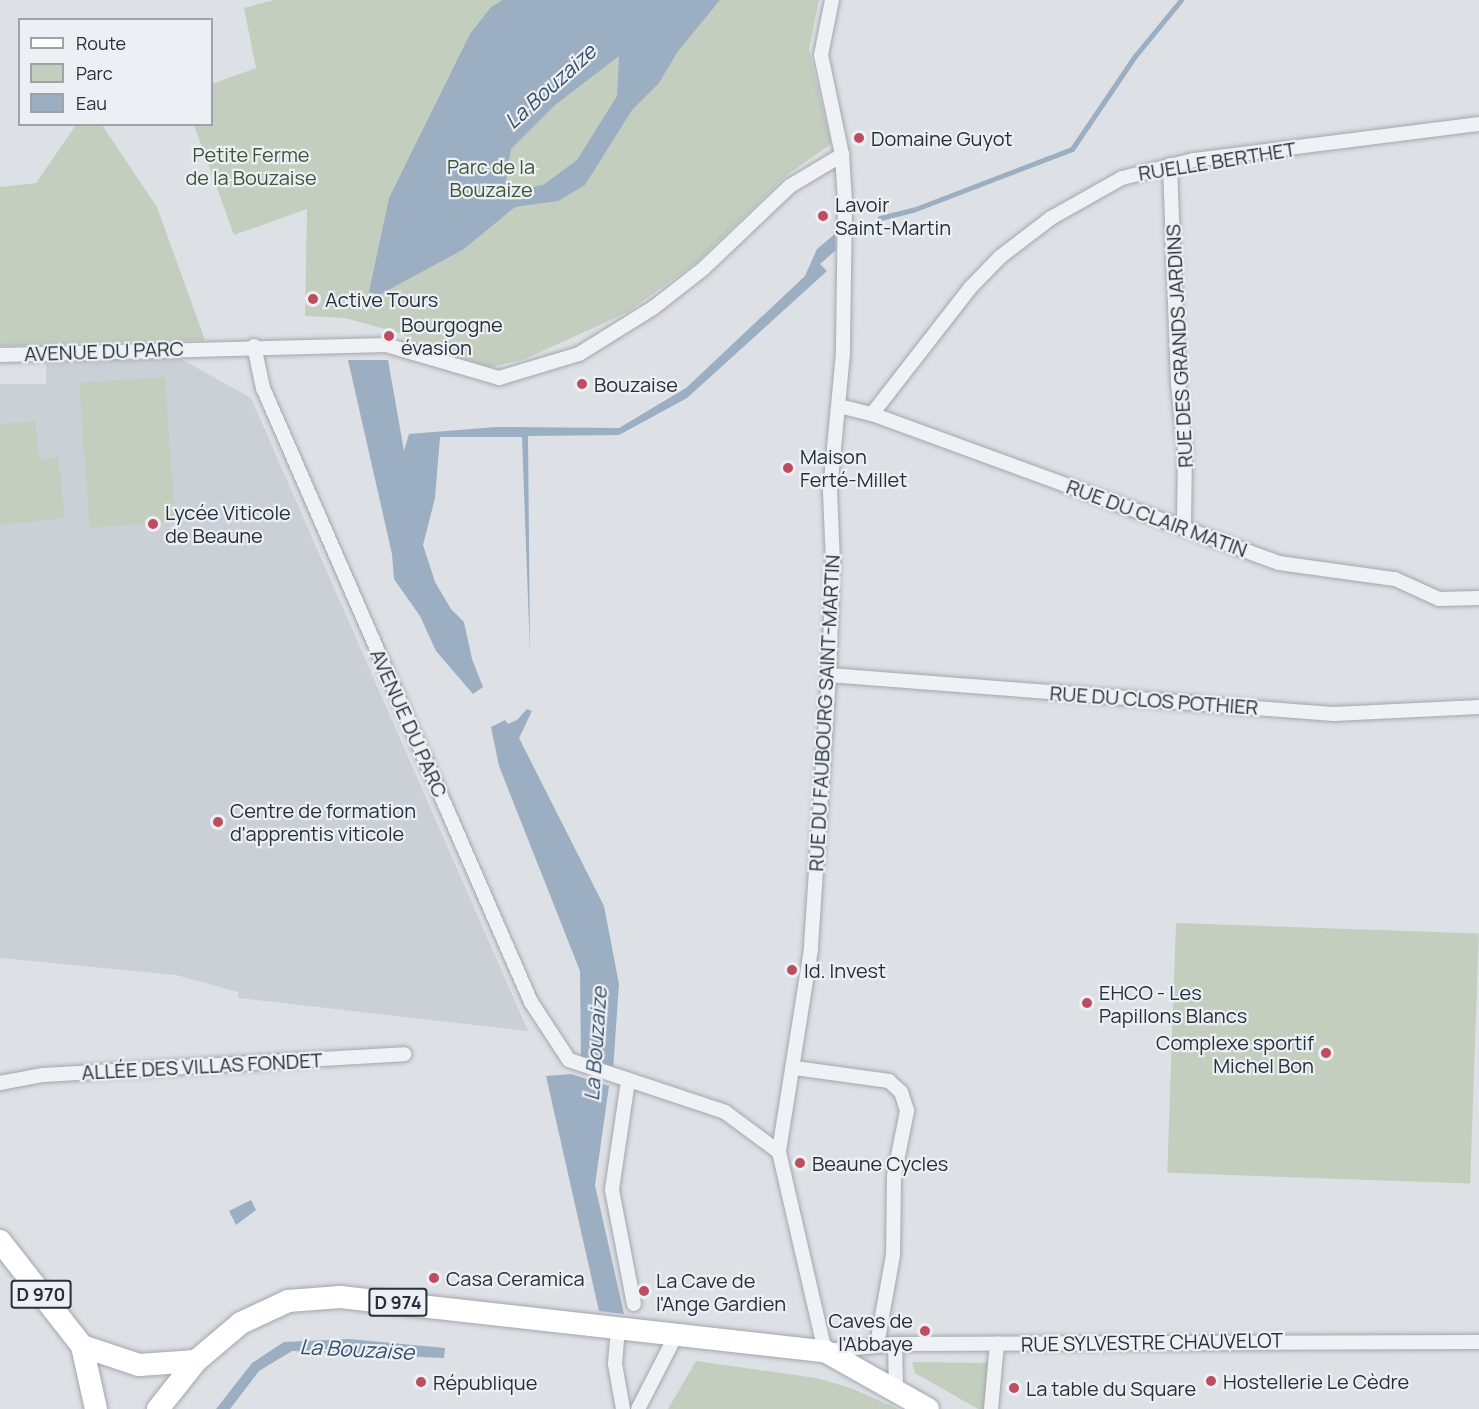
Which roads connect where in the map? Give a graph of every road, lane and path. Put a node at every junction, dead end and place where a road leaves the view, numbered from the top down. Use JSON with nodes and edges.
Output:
{"nodes":[{"id":1,"x":832,"y":0,"type":"edge"},
{"id":2,"x":1479,"y":124,"type":"edge"},
{"id":3,"x":842,"y":155,"type":"junction"},
{"id":4,"x":1170,"y":165,"type":"junction"},
{"id":5,"x":254,"y":346,"type":"junction"},
{"id":6,"x":0,"y":355,"type":"edge"},
{"id":7,"x":839,"y":406,"type":"junction"},
{"id":8,"x":872,"y":414,"type":"junction"},
{"id":9,"x":1184,"y":527,"type":"junction"},
{"id":10,"x":1479,"y":598,"type":"edge"},
{"id":11,"x":829,"y":675,"type":"junction"},
{"id":12,"x":1479,"y":707,"type":"edge"},
{"id":13,"x":404,"y":1054,"type":"dead end"},
{"id":14,"x":795,"y":1068,"type":"junction"},
{"id":15,"x":628,"y":1081,"type":"junction"},
{"id":16,"x":0,"y":1083,"type":"edge"},
{"id":17,"x":778,"y":1152,"type":"junction"},
{"id":18,"x":0,"y":1241,"type":"edge"},
{"id":19,"x":634,"y":1304,"type":"dead end"},
{"id":20,"x":618,"y":1329,"type":"junction"},
{"id":21,"x":676,"y":1335,"type":"junction"},
{"id":22,"x":1479,"y":1342,"type":"edge"},
{"id":23,"x":997,"y":1343,"type":"junction"},
{"id":24,"x":895,"y":1344,"type":"junction"},
{"id":25,"x":877,"y":1345,"type":"junction"},
{"id":26,"x":82,"y":1346,"type":"junction"},
{"id":27,"x":825,"y":1351,"type":"junction"},
{"id":28,"x":195,"y":1361,"type":"junction"},
{"id":29,"x":896,"y":1389,"type":"junction"},
{"id":30,"x":96,"y":1409,"type":"edge"},
{"id":31,"x":158,"y":1409,"type":"edge"},
{"id":32,"x":623,"y":1409,"type":"edge"},
{"id":33,"x":638,"y":1409,"type":"edge"},
{"id":34,"x":928,"y":1409,"type":"edge"},
{"id":35,"x":992,"y":1409,"type":"edge"}],
"edges":[{"from":1,"to":3,"type":"street","name":"RUE DU FAUBOURG SAINT-MARTIN"},
{"from":2,"to":4,"type":"street","name":"RUELLE BERTHET"},
{"from":3,"to":5,"type":"street"},
{"from":3,"to":7,"type":"street","name":"RUE DU FAUBOURG SAINT-MARTIN"},
{"from":4,"to":8,"type":"street","name":"RUELLE BERTHET"},
{"from":4,"to":9,"type":"street","name":"RUE DES GRANDS JARDINS"},
{"from":5,"to":6,"type":"street","name":"AVENUE DU PARC"},
{"from":5,"to":15,"type":"street","name":"AVENUE DU PARC"},
{"from":7,"to":8,"type":"street","name":"RUE DU CLAIR MATIN"},
{"from":7,"to":11,"type":"street","name":"RUE DU FAUBOURG SAINT-MARTIN"},
{"from":8,"to":9,"type":"street","name":"RUE DU CLAIR MATIN"},
{"from":9,"to":10,"type":"street","name":"RUE DU CLAIR MATIN"},
{"from":11,"to":12,"type":"street","name":"RUE DU CLOS POTHIER"},
{"from":11,"to":14,"type":"street","name":"RUE DU FAUBOURG SAINT-MARTIN"},
{"from":13,"to":16,"type":"street","name":"ALLÉE DES VILLAS FONDET"},
{"from":14,"to":17,"type":"street","name":"RUE DU FAUBOURG SAINT-MARTIN"},
{"from":14,"to":25,"type":"street"},
{"from":15,"to":17,"type":"street","name":"AVENUE DU PARC"},
{"from":15,"to":19,"type":"street"},
{"from":17,"to":27,"type":"street","name":"RUE DU FAUBOURG SAINT-MARTIN"},
{"from":18,"to":26,"type":"main road","number":"D 970"},
{"from":20,"to":21,"type":"main road","number":"D 974"},
{"from":20,"to":28,"type":"main road","number":"D 974"},
{"from":20,"to":32,"type":"street"},
{"from":21,"to":27,"type":"main road","number":"D 974"},
{"from":21,"to":33,"type":"street"},
{"from":22,"to":23,"type":"street","name":"RUE SYLVESTRE CHAUVELOT"},
{"from":23,"to":24,"type":"street","name":"RUE SYLVESTRE CHAUVELOT"},
{"from":23,"to":35,"type":"street"},
{"from":24,"to":25,"type":"street","name":"RUE SYLVESTRE CHAUVELOT"},
{"from":24,"to":29,"type":"street"},
{"from":25,"to":27,"type":"street","name":"RUE SYLVESTRE CHAUVELOT"},
{"from":26,"to":28,"type":"main road"},
{"from":26,"to":30,"type":"main road"},
{"from":27,"to":29,"type":"main road","number":"D 974"},
{"from":28,"to":31,"type":"main road","number":"D 974"},
{"from":29,"to":34,"type":"main road","number":"D 974"}]}
